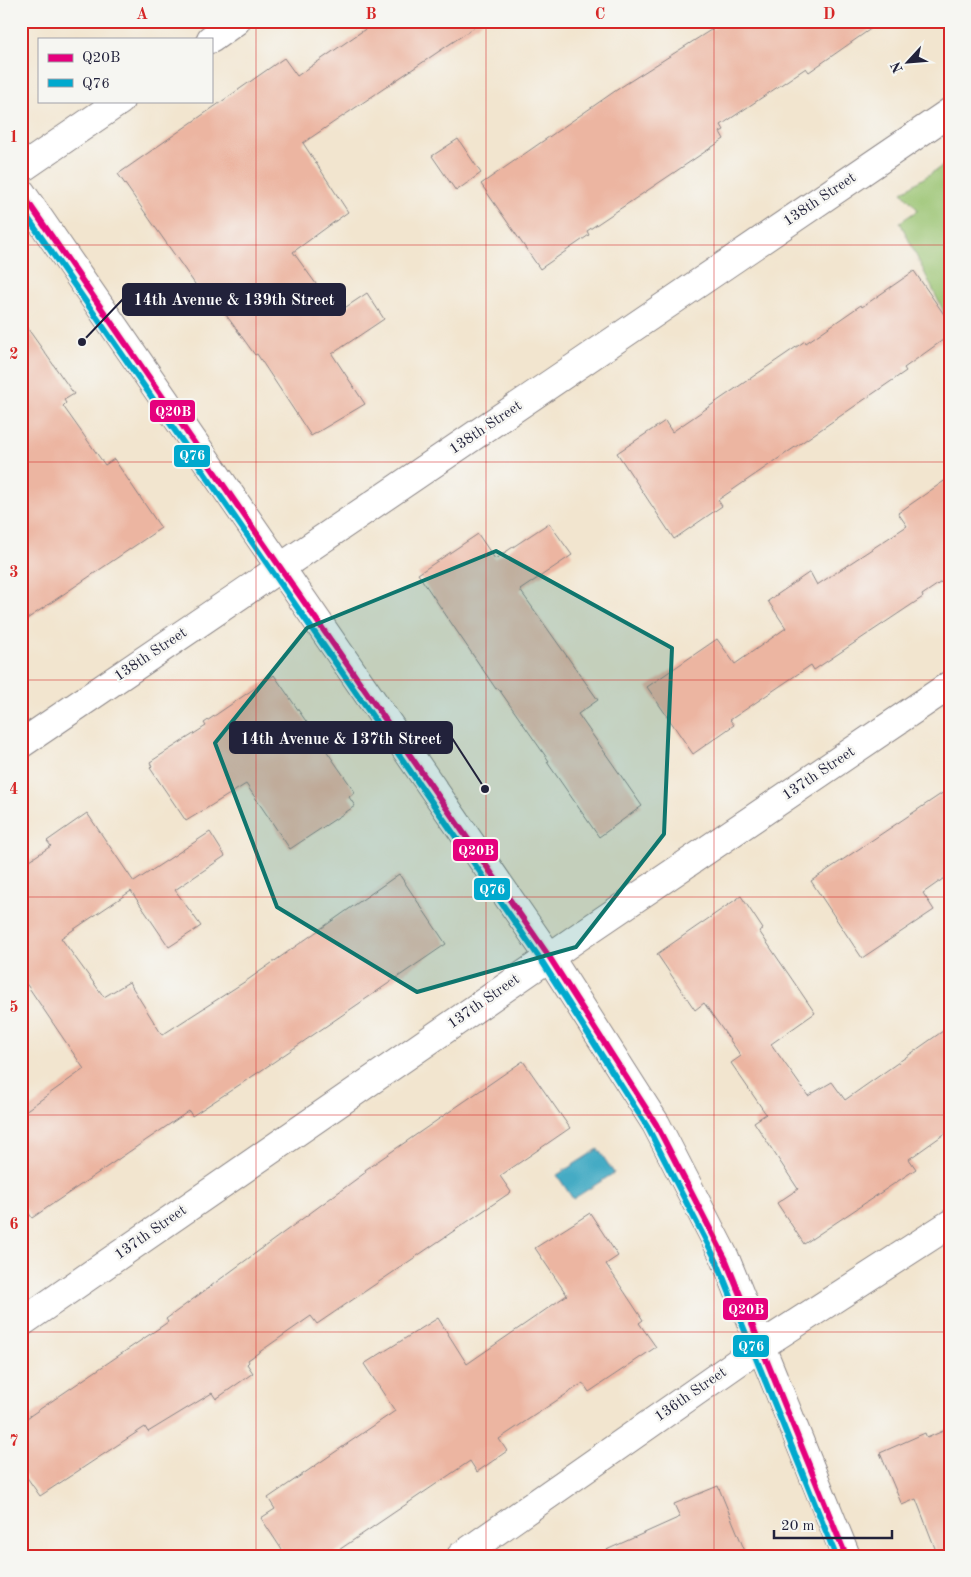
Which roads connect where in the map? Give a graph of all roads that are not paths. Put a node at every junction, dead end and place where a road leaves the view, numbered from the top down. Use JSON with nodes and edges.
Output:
{"nodes":[{"id":1,"x":236,"y":21,"type":"edge"},
{"id":2,"x":212,"y":38,"type":"edge"},
{"id":3,"x":119,"y":102,"type":"edge"},
{"id":4,"x":950,"y":112,"type":"edge"},
{"id":5,"x":21,"y":169,"type":"edge"},
{"id":6,"x":21,"y":192,"type":"edge"},
{"id":7,"x":279,"y":568,"type":"junction"},
{"id":8,"x":950,"y":685,"type":"edge"},
{"id":9,"x":21,"y":744,"type":"edge"},
{"id":10,"x":550,"y":958,"type":"junction"},
{"id":11,"x":950,"y":1224,"type":"edge"},
{"id":12,"x":21,"y":1323,"type":"edge"},
{"id":13,"x":761,"y":1346,"type":"junction"},
{"id":14,"x":461,"y":1556,"type":"edge"},
{"id":15,"x":846,"y":1556,"type":"edge"}],
"edges":[{"from":1,"to":2,"type":"street"},
{"from":3,"to":5,"type":"street"},
{"from":4,"to":7,"type":"street","name":"138th Street"},
{"from":6,"to":7,"type":"street"},
{"from":7,"to":9,"type":"street","name":"138th Street"},
{"from":7,"to":10,"type":"street"},
{"from":8,"to":10,"type":"street","name":"137th Street"},
{"from":10,"to":12,"type":"street","name":"137th Street"},
{"from":10,"to":13,"type":"street"},
{"from":11,"to":13,"type":"street","name":"136th Street"},
{"from":13,"to":14,"type":"street","name":"136th Street"},
{"from":13,"to":15,"type":"street"}]}
